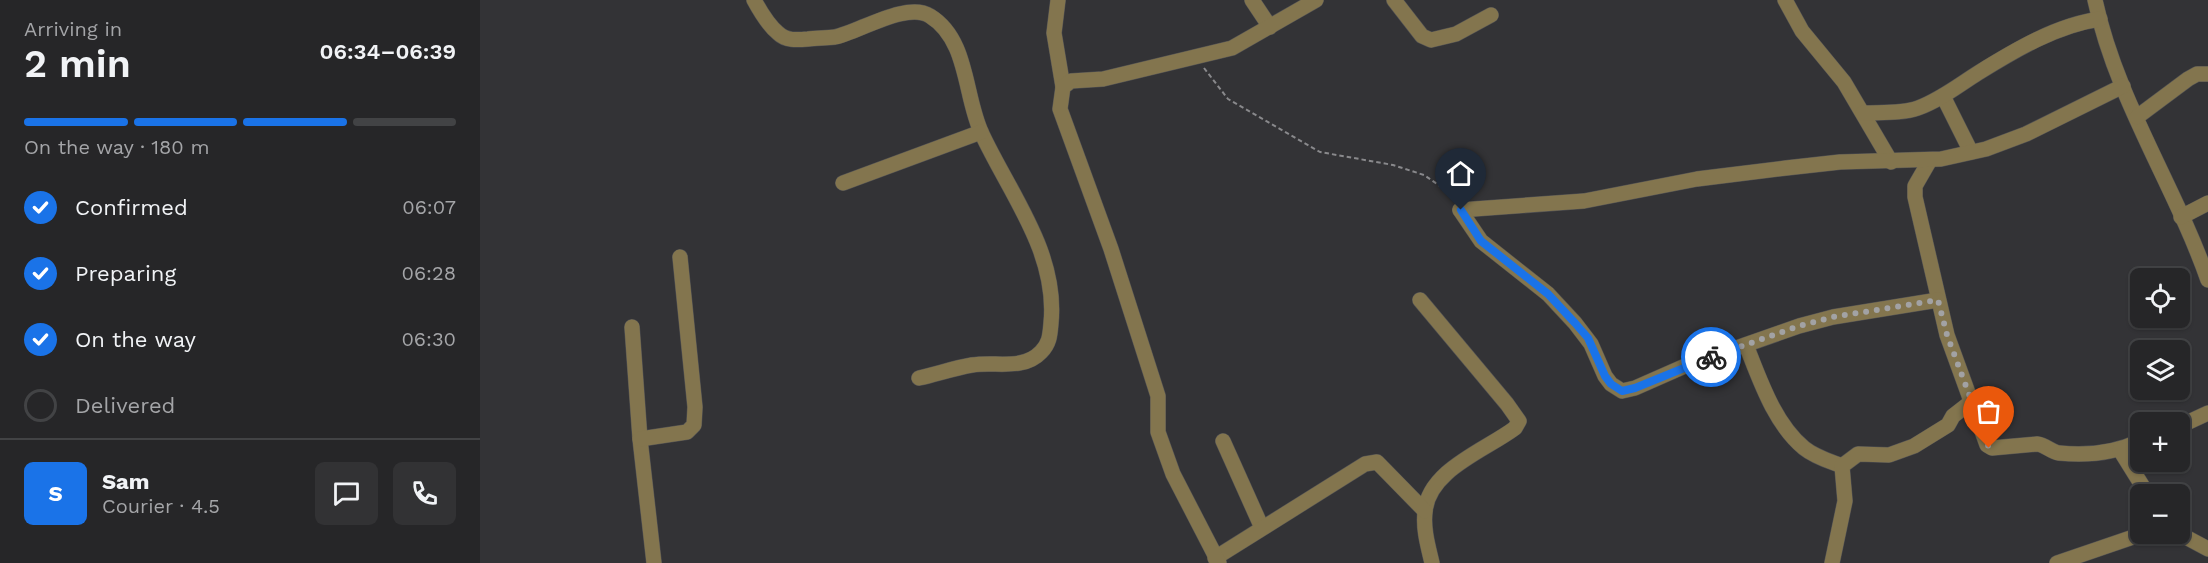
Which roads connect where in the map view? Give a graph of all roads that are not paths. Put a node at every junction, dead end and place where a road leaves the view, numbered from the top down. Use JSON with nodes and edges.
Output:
{"nodes":[{"id":1,"x":754,"y":0,"type":"edge"},
{"id":2,"x":1058,"y":0,"type":"edge"},
{"id":3,"x":1252,"y":0,"type":"edge"},
{"id":4,"x":1316,"y":0,"type":"edge"},
{"id":5,"x":1394,"y":0,"type":"edge"},
{"id":6,"x":1785,"y":0,"type":"edge"},
{"id":7,"x":2095,"y":0,"type":"edge"},
{"id":8,"x":1491,"y":15,"type":"dead end"},
{"id":9,"x":2100,"y":19,"type":"junction"},
{"id":10,"x":1270,"y":27,"type":"junction"},
{"id":11,"x":2208,"y":74,"type":"edge"},
{"id":12,"x":2123,"y":86,"type":"junction"},
{"id":13,"x":1063,"y":87,"type":"junction"},
{"id":14,"x":1943,"y":96,"type":"junction"},
{"id":15,"x":1863,"y":112,"type":"junction"},
{"id":16,"x":2137,"y":117,"type":"junction"},
{"id":17,"x":981,"y":132,"type":"junction"},
{"id":18,"x":1971,"y":152,"type":"junction"},
{"id":19,"x":1930,"y":160,"type":"junction"},
{"id":20,"x":1891,"y":162,"type":"junction"},
{"id":21,"x":843,"y":183,"type":"dead end"},
{"id":22,"x":2208,"y":203,"type":"edge"},
{"id":23,"x":2181,"y":217,"type":"junction"},
{"id":24,"x":680,"y":258,"type":"dead end"},
{"id":25,"x":2208,"y":280,"type":"edge"},
{"id":26,"x":1420,"y":300,"type":"dead end"},
{"id":27,"x":1938,"y":300,"type":"junction"},
{"id":28,"x":632,"y":327,"type":"dead end"},
{"id":29,"x":1746,"y":345,"type":"junction"},
{"id":30,"x":919,"y":378,"type":"dead end"},
{"id":31,"x":1971,"y":402,"type":"junction"},
{"id":32,"x":2208,"y":413,"type":"edge"},
{"id":33,"x":2190,"y":421,"type":"edge"},
{"id":34,"x":640,"y":439,"type":"junction"},
{"id":35,"x":1223,"y":441,"type":"dead end"},
{"id":36,"x":2130,"y":446,"type":"edge"},
{"id":37,"x":2120,"y":450,"type":"junction"},
{"id":38,"x":1842,"y":466,"type":"junction"},
{"id":39,"x":2141,"y":484,"type":"edge"},
{"id":40,"x":1425,"y":511,"type":"junction"},
{"id":41,"x":1262,"y":528,"type":"junction"},
{"id":42,"x":2130,"y":538,"type":"edge"},
{"id":43,"x":2190,"y":539,"type":"edge"},
{"id":44,"x":2208,"y":549,"type":"edge"},
{"id":45,"x":1217,"y":560,"type":"edge"},
{"id":46,"x":654,"y":563,"type":"edge"},
{"id":47,"x":1432,"y":563,"type":"edge"},
{"id":48,"x":1832,"y":563,"type":"edge"},
{"id":49,"x":2057,"y":563,"type":"edge"}],
"edges":[{"from":1,"to":17,"type":"street"},
{"from":2,"to":13,"type":"street"},
{"from":3,"to":10,"type":"street"},
{"from":4,"to":10,"type":"street"},
{"from":5,"to":8,"type":"street"},
{"from":6,"to":15,"type":"street"},
{"from":7,"to":9,"type":"street"},
{"from":9,"to":12,"type":"street"},
{"from":9,"to":14,"type":"street"},
{"from":10,"to":13,"type":"street"},
{"from":11,"to":16,"type":"street"},
{"from":12,"to":16,"type":"street"},
{"from":12,"to":18,"type":"street"},
{"from":13,"to":45,"type":"street"},
{"from":14,"to":15,"type":"street"},
{"from":14,"to":18,"type":"street"},
{"from":15,"to":20,"type":"street"},
{"from":16,"to":23,"type":"street"},
{"from":17,"to":21,"type":"street"},
{"from":17,"to":30,"type":"street"},
{"from":18,"to":19,"type":"street"},
{"from":19,"to":20,"type":"street"},
{"from":19,"to":27,"type":"street"},
{"from":20,"to":29,"type":"street"},
{"from":22,"to":23,"type":"street"},
{"from":23,"to":25,"type":"street"},
{"from":24,"to":34,"type":"street"},
{"from":26,"to":40,"type":"street"},
{"from":27,"to":29,"type":"street"},
{"from":27,"to":31,"type":"street"},
{"from":28,"to":34,"type":"street"},
{"from":29,"to":38,"type":"street"},
{"from":31,"to":37,"type":"street"},
{"from":31,"to":38,"type":"street"},
{"from":32,"to":33,"type":"street"},
{"from":34,"to":46,"type":"street"},
{"from":35,"to":41,"type":"street"},
{"from":36,"to":37,"type":"street"},
{"from":37,"to":39,"type":"street"},
{"from":38,"to":48,"type":"street"},
{"from":40,"to":41,"type":"street"},
{"from":40,"to":47,"type":"street"},
{"from":41,"to":45,"type":"street"},
{"from":42,"to":49,"type":"street"},
{"from":43,"to":44,"type":"street"}]}
